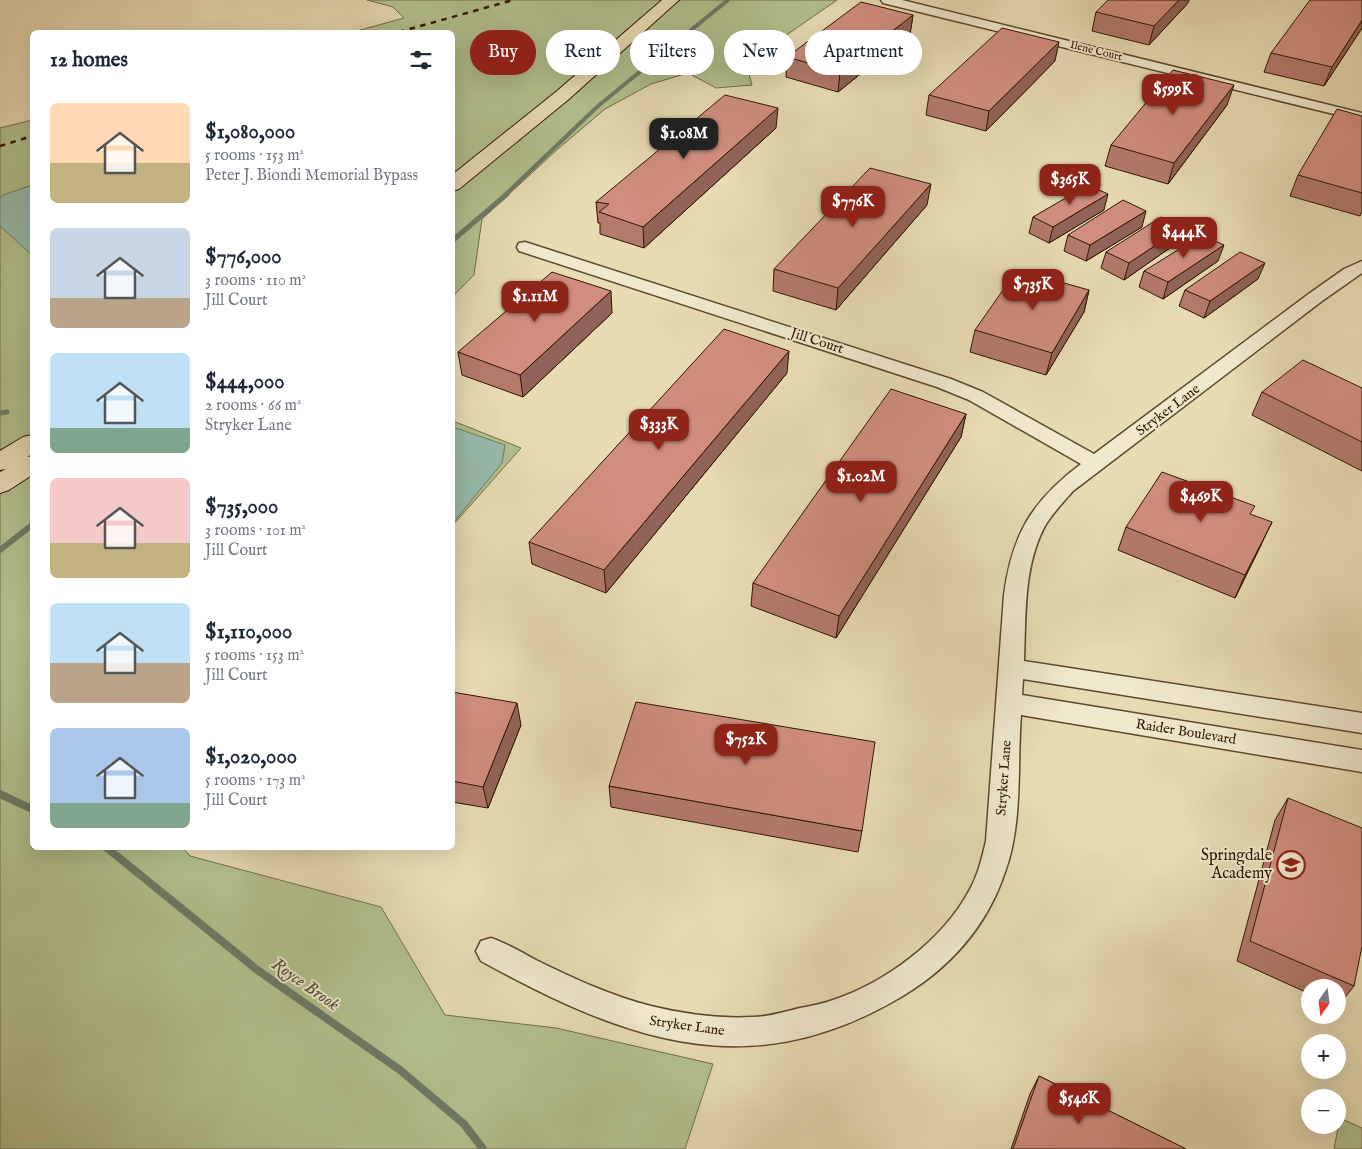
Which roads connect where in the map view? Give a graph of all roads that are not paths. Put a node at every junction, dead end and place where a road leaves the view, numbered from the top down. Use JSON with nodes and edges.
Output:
{"nodes":[{"id":1,"x":652,"y":0,"type":"edge"},
{"id":2,"x":671,"y":0,"type":"edge"},
{"id":3,"x":887,"y":0,"type":"edge"},
{"id":4,"x":1362,"y":116,"type":"edge"},
{"id":5,"x":455,"y":163,"type":"edge"},
{"id":6,"x":455,"y":183,"type":"edge"},
{"id":7,"x":525,"y":247,"type":"dead end"},
{"id":8,"x":1362,"y":266,"type":"edge"},
{"id":9,"x":30,"y":444,"type":"edge"},
{"id":10,"x":0,"y":462,"type":"edge"},
{"id":11,"x":1096,"y":464,"type":"junction"},
{"id":12,"x":30,"y":465,"type":"edge"},
{"id":13,"x":0,"y":484,"type":"edge"},
{"id":14,"x":1012,"y":668,"type":"junction"},
{"id":15,"x":1010,"y":703,"type":"junction"},
{"id":16,"x":1362,"y":724,"type":"edge"},
{"id":17,"x":1362,"y":760,"type":"edge"},
{"id":18,"x":491,"y":951,"type":"dead end"}],
"edges":[{"from":1,"to":5,"type":"highway"},
{"from":2,"to":6,"type":"highway"},
{"from":3,"to":4,"type":"street","name":"Ilene Court"},
{"from":7,"to":11,"type":"street","name":"Jill Court"},
{"from":8,"to":11,"type":"street","name":"Stryker Lane"},
{"from":9,"to":10,"type":"highway"},
{"from":11,"to":14,"type":"street","name":"Stryker Lane"},
{"from":12,"to":13,"type":"highway"},
{"from":14,"to":15,"type":"street","name":"Stryker Lane"},
{"from":14,"to":16,"type":"street"},
{"from":15,"to":17,"type":"street","name":"Raider Boulevard"},
{"from":15,"to":18,"type":"street","name":"Stryker Lane"}]}
